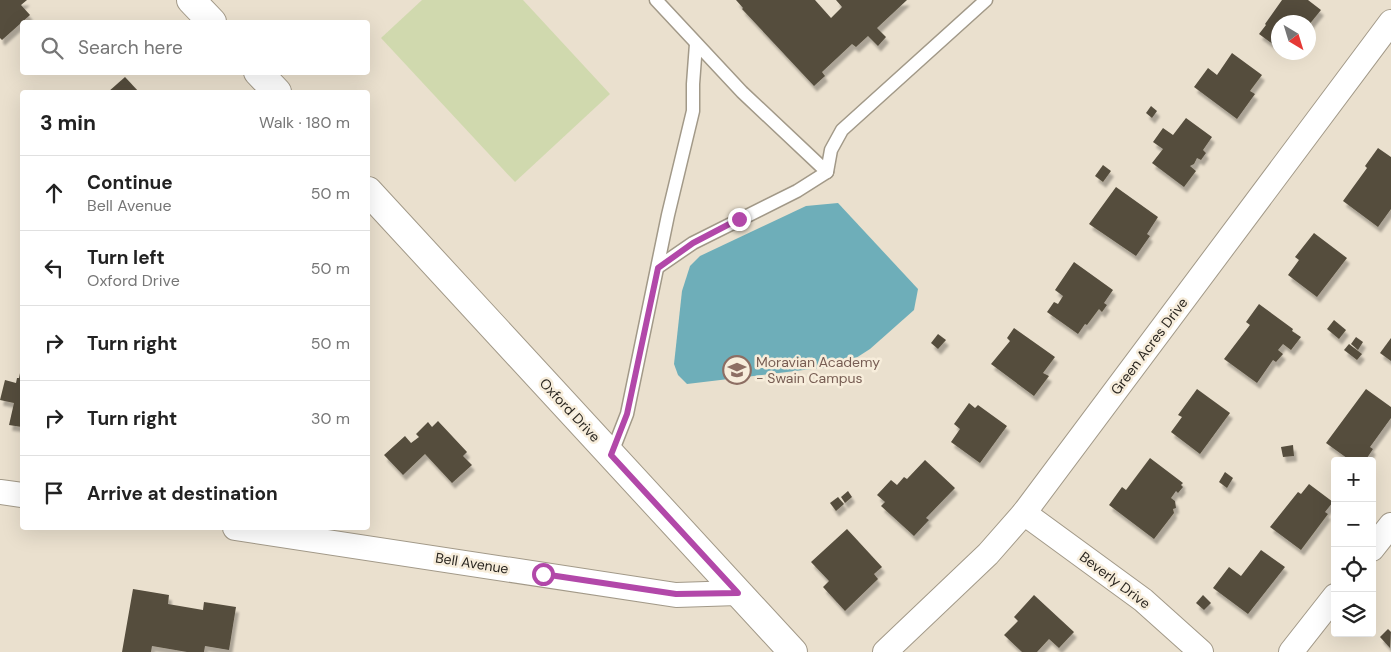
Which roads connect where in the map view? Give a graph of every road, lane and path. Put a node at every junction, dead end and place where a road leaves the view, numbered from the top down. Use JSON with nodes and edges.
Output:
{"nodes":[{"id":1,"x":191,"y":0,"type":"edge"},
{"id":2,"x":656,"y":0,"type":"edge"},
{"id":3,"x":986,"y":0,"type":"edge"},
{"id":4,"x":210,"y":20,"type":"edge"},
{"id":5,"x":1391,"y":22,"type":"edge"},
{"id":6,"x":696,"y":44,"type":"junction"},
{"id":7,"x":261,"y":75,"type":"edge"},
{"id":8,"x":275,"y":90,"type":"edge"},
{"id":9,"x":827,"y":172,"type":"junction"},
{"id":10,"x":370,"y":193,"type":"edge"},
{"id":11,"x":658,"y":268,"type":"junction"},
{"id":12,"x":611,"y":455,"type":"junction"},
{"id":13,"x":0,"y":492,"type":"edge"},
{"id":14,"x":20,"y":495,"type":"edge"},
{"id":15,"x":1024,"y":513,"type":"junction"},
{"id":16,"x":1391,"y":525,"type":"edge"},
{"id":17,"x":249,"y":530,"type":"edge"},
{"id":18,"x":1374,"y":547,"type":"edge"},
{"id":19,"x":738,"y":593,"type":"junction"},
{"id":20,"x":1331,"y":601,"type":"edge"},
{"id":21,"x":793,"y":652,"type":"edge"},
{"id":22,"x":885,"y":652,"type":"edge"},
{"id":23,"x":1201,"y":652,"type":"edge"},
{"id":24,"x":1291,"y":652,"type":"edge"}],
"edges":[{"from":1,"to":4,"type":"main road"},
{"from":2,"to":6,"type":"lane"},
{"from":3,"to":9,"type":"lane"},
{"from":5,"to":15,"type":"street","name":"Green Acres Drive"},
{"from":6,"to":9,"type":"lane"},
{"from":6,"to":11,"type":"lane"},
{"from":7,"to":8,"type":"main road"},
{"from":9,"to":11,"type":"lane"},
{"from":10,"to":12,"type":"main road","name":"Oxford Drive"},
{"from":11,"to":12,"type":"lane"},
{"from":12,"to":19,"type":"main road","name":"Oxford Drive"},
{"from":13,"to":14,"type":"street"},
{"from":15,"to":22,"type":"street","name":"Green Acres Drive"},
{"from":15,"to":23,"type":"street","name":"Beverly Drive"},
{"from":16,"to":18,"type":"street"},
{"from":17,"to":19,"type":"street","name":"Bell Avenue"},
{"from":19,"to":21,"type":"main road","name":"Oxford Drive"},
{"from":20,"to":24,"type":"street"}]}
